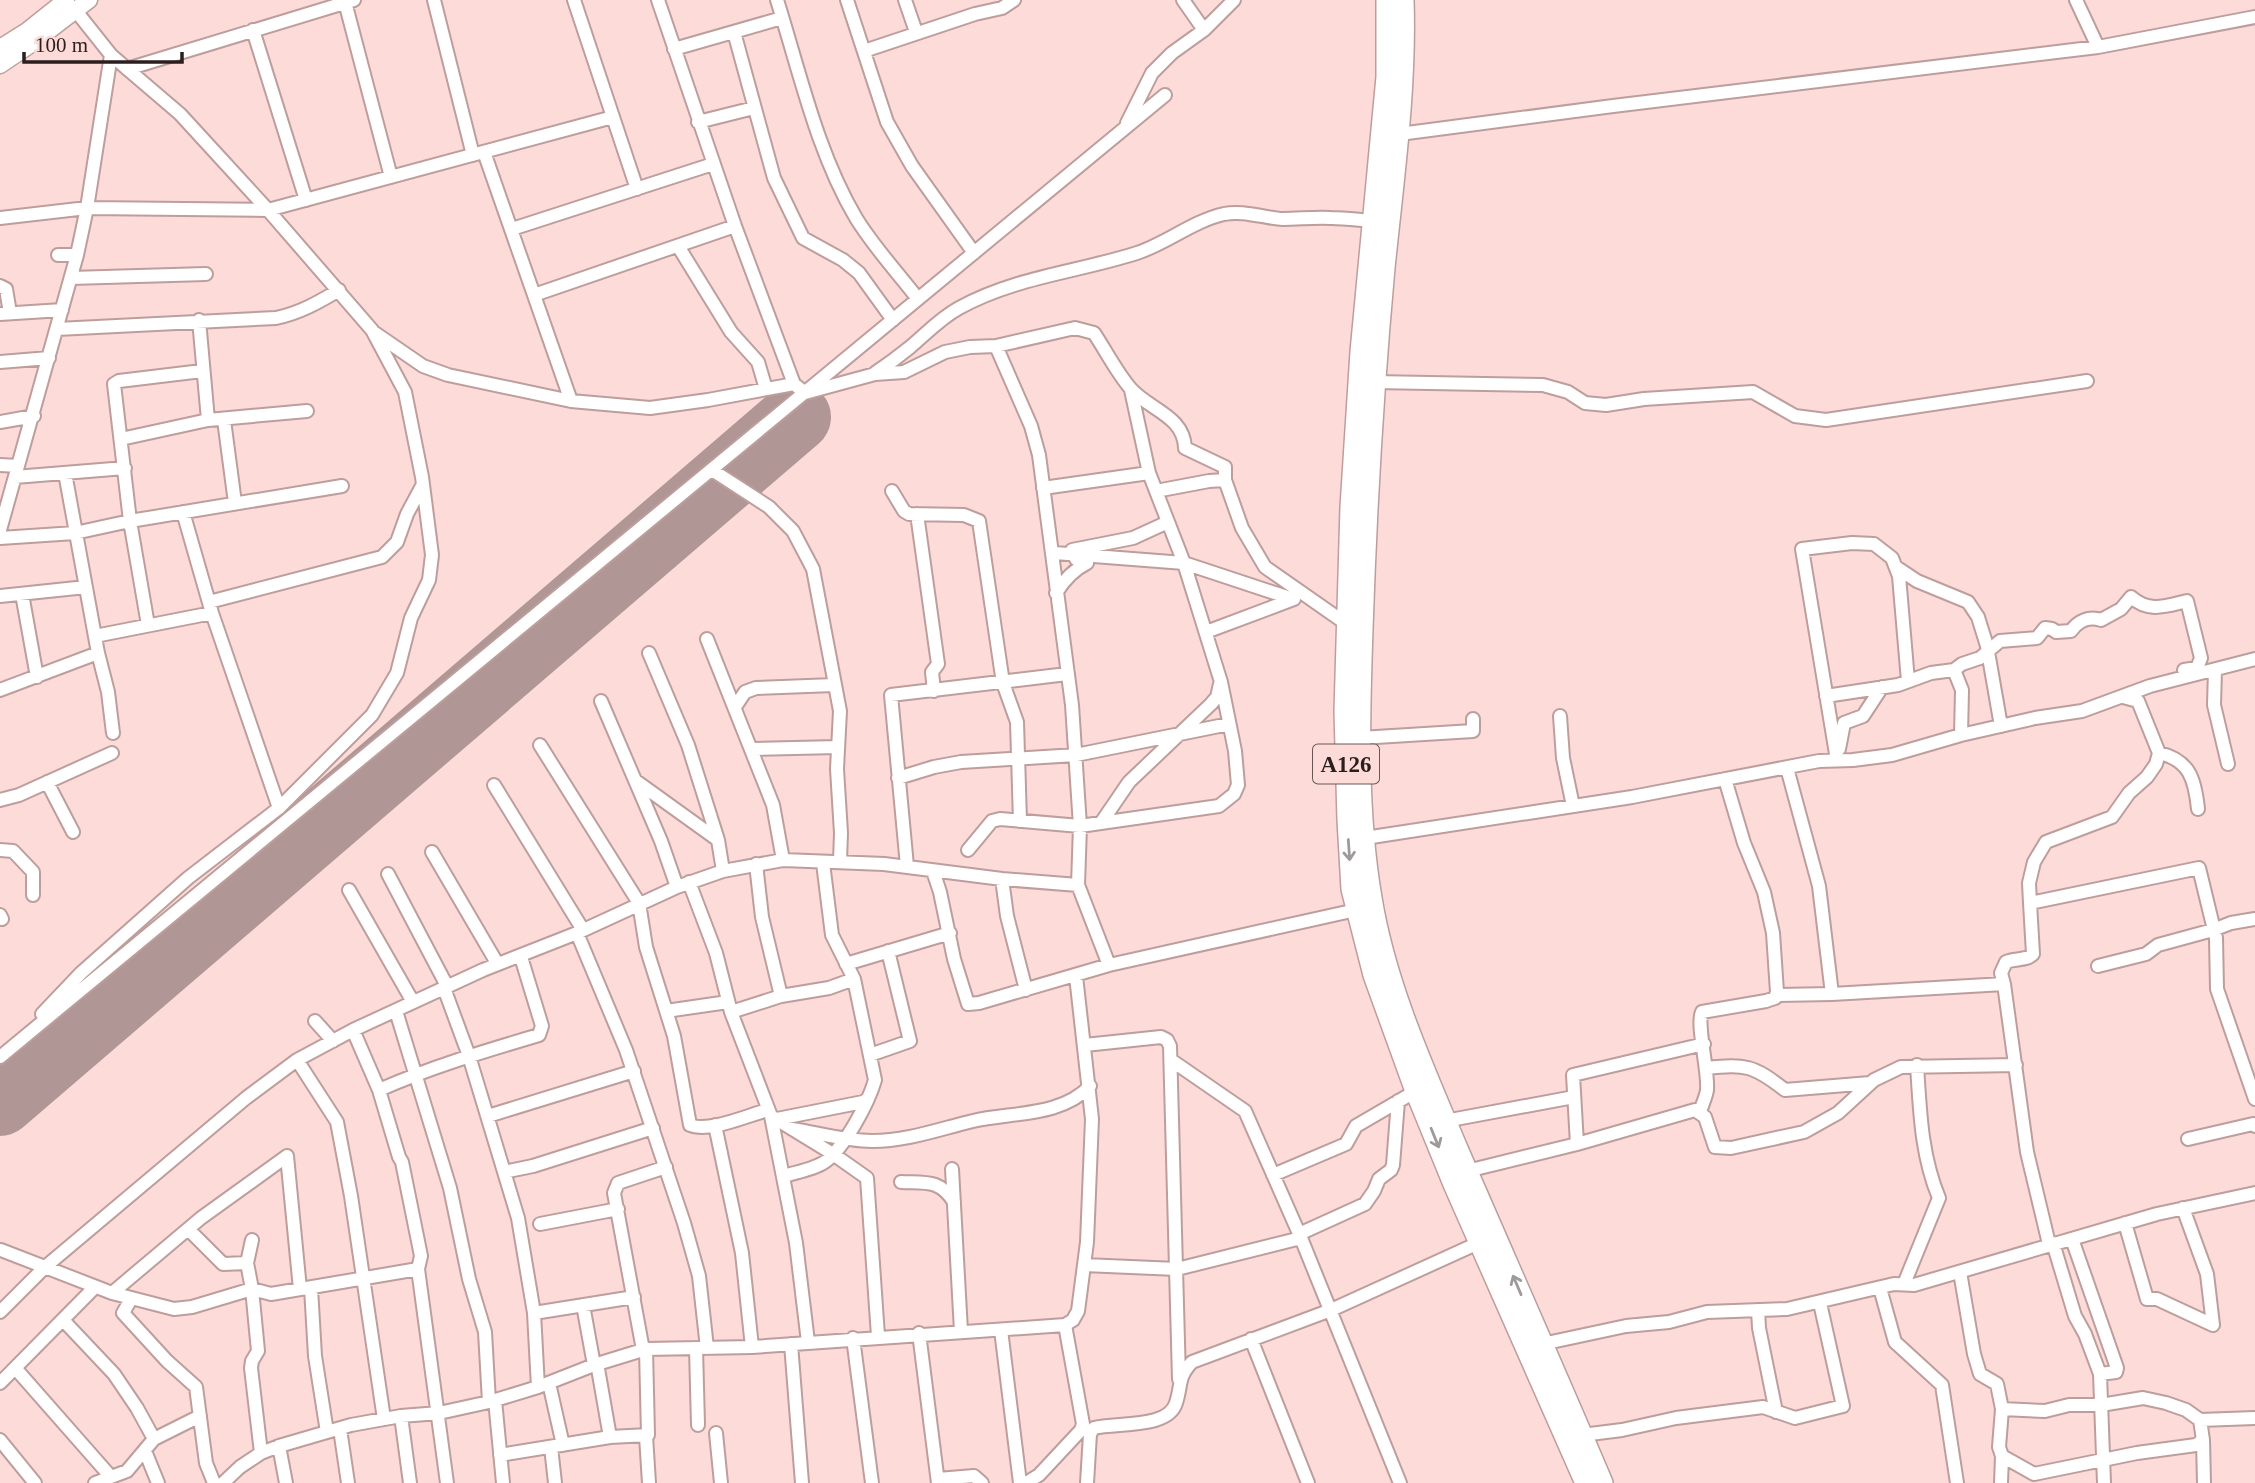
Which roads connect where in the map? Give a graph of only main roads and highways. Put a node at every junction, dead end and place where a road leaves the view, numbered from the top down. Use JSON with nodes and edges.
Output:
{"nodes":[{"id":1,"x":1387,"y":0,"type":"edge"},
{"id":2,"x":1403,"y":0,"type":"edge"},
{"id":3,"x":1389,"y":135,"type":"junction"},
{"id":4,"x":1487,"y":1239,"type":"junction"},
{"id":5,"x":1586,"y":1483,"type":"edge"},
{"id":6,"x":1602,"y":1483,"type":"edge"}],
"edges":[{"from":1,"to":3,"type":"highway","number":"A126"},
{"from":2,"to":3,"type":"highway","number":"A126"},
{"from":3,"to":4,"type":"highway","number":"A126"},
{"from":3,"to":4,"type":"highway","number":"A126","one_way":true},
{"from":4,"to":5,"type":"highway","number":"A126"},
{"from":6,"to":4,"type":"highway","number":"A126","one_way":true}]}
